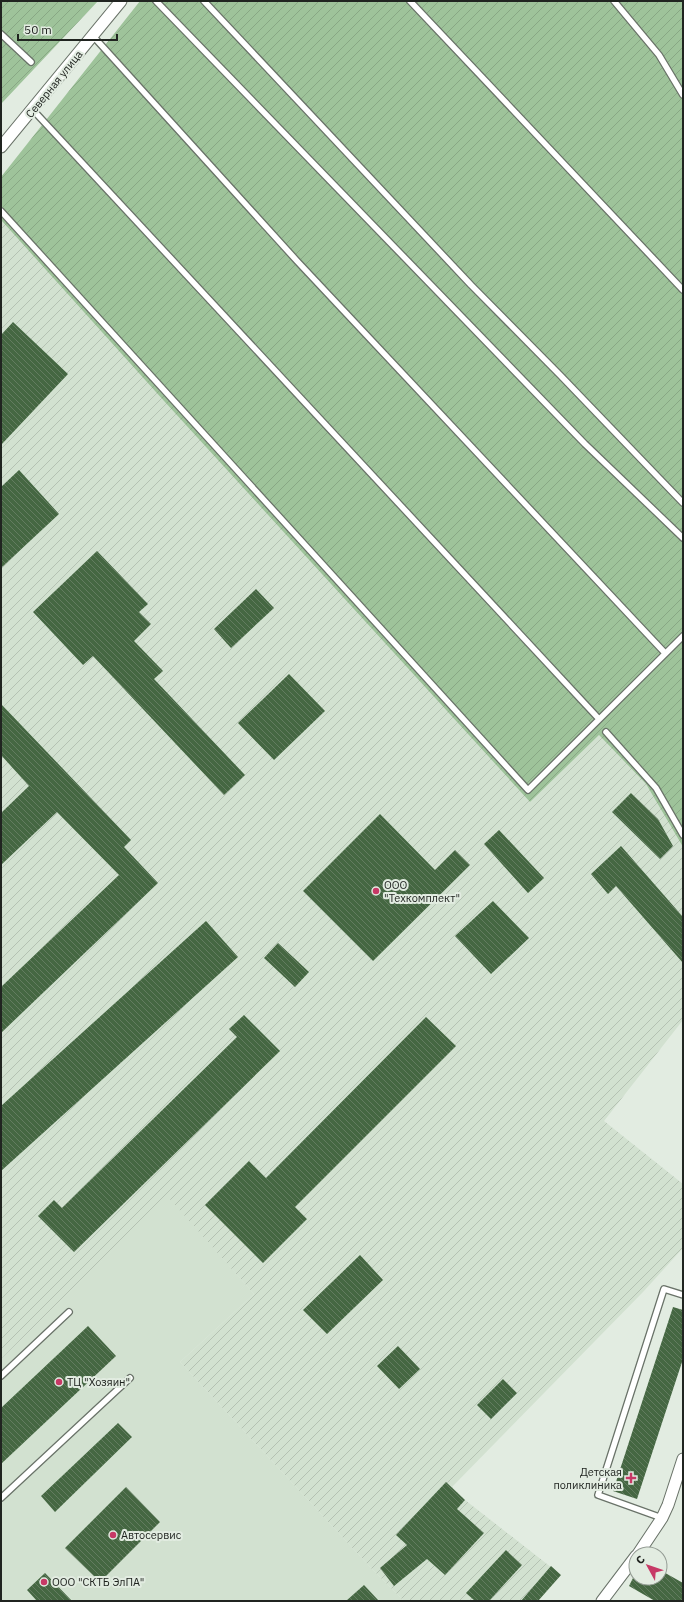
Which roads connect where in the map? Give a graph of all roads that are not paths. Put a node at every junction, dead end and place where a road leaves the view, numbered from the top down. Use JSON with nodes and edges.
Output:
{"nodes":[{"id":1,"x":121,"y":1,"type":"edge"},
{"id":2,"x":156,"y":1,"type":"edge"},
{"id":3,"x":204,"y":1,"type":"edge"},
{"id":4,"x":410,"y":1,"type":"edge"},
{"id":5,"x":614,"y":1,"type":"edge"},
{"id":6,"x":1,"y":34,"type":"edge"},
{"id":7,"x":93,"y":36,"type":"junction"},
{"id":8,"x":31,"y":62,"type":"dead end"},
{"id":9,"x":683,"y":95,"type":"edge"},
{"id":10,"x":32,"y":110,"type":"junction"},
{"id":11,"x":1,"y":147,"type":"edge"},
{"id":12,"x":1,"y":211,"type":"edge"},
{"id":13,"x":683,"y":290,"type":"edge"},
{"id":14,"x":683,"y":503,"type":"edge"},
{"id":15,"x":683,"y":538,"type":"edge"},
{"id":16,"x":683,"y":636,"type":"edge"},
{"id":17,"x":665,"y":653,"type":"junction"},
{"id":18,"x":599,"y":719,"type":"junction"},
{"id":19,"x":606,"y":732,"type":"dead end"},
{"id":20,"x":683,"y":835,"type":"edge"},
{"id":21,"x":683,"y":1295,"type":"edge"},
{"id":22,"x":69,"y":1312,"type":"dead end"},
{"id":23,"x":1,"y":1376,"type":"edge"},
{"id":24,"x":130,"y":1378,"type":"dead end"},
{"id":25,"x":683,"y":1459,"type":"edge"},
{"id":26,"x":1,"y":1498,"type":"edge"},
{"id":27,"x":662,"y":1518,"type":"junction"},
{"id":28,"x":643,"y":1546,"type":"edge"},
{"id":29,"x":628,"y":1567,"type":"edge"},
{"id":30,"x":602,"y":1601,"type":"edge"}],
"edges":[{"from":1,"to":7,"type":"street","name":"Северная улица"},
{"from":2,"to":15,"type":"lane"},
{"from":3,"to":14,"type":"lane"},
{"from":4,"to":13,"type":"lane"},
{"from":5,"to":9,"type":"lane"},
{"from":6,"to":8,"type":"lane"},
{"from":7,"to":10,"type":"street","name":"Северная улица"},
{"from":7,"to":17,"type":"lane"},
{"from":10,"to":11,"type":"street","name":"Северная улица"},
{"from":10,"to":18,"type":"lane"},
{"from":12,"to":18,"type":"lane"},
{"from":16,"to":17,"type":"lane"},
{"from":17,"to":18,"type":"lane"},
{"from":19,"to":20,"type":"lane"},
{"from":21,"to":27,"type":"lane"},
{"from":22,"to":23,"type":"lane"},
{"from":24,"to":26,"type":"lane"},
{"from":25,"to":27,"type":"street"},
{"from":27,"to":28,"type":"street"},
{"from":29,"to":30,"type":"street"}]}
